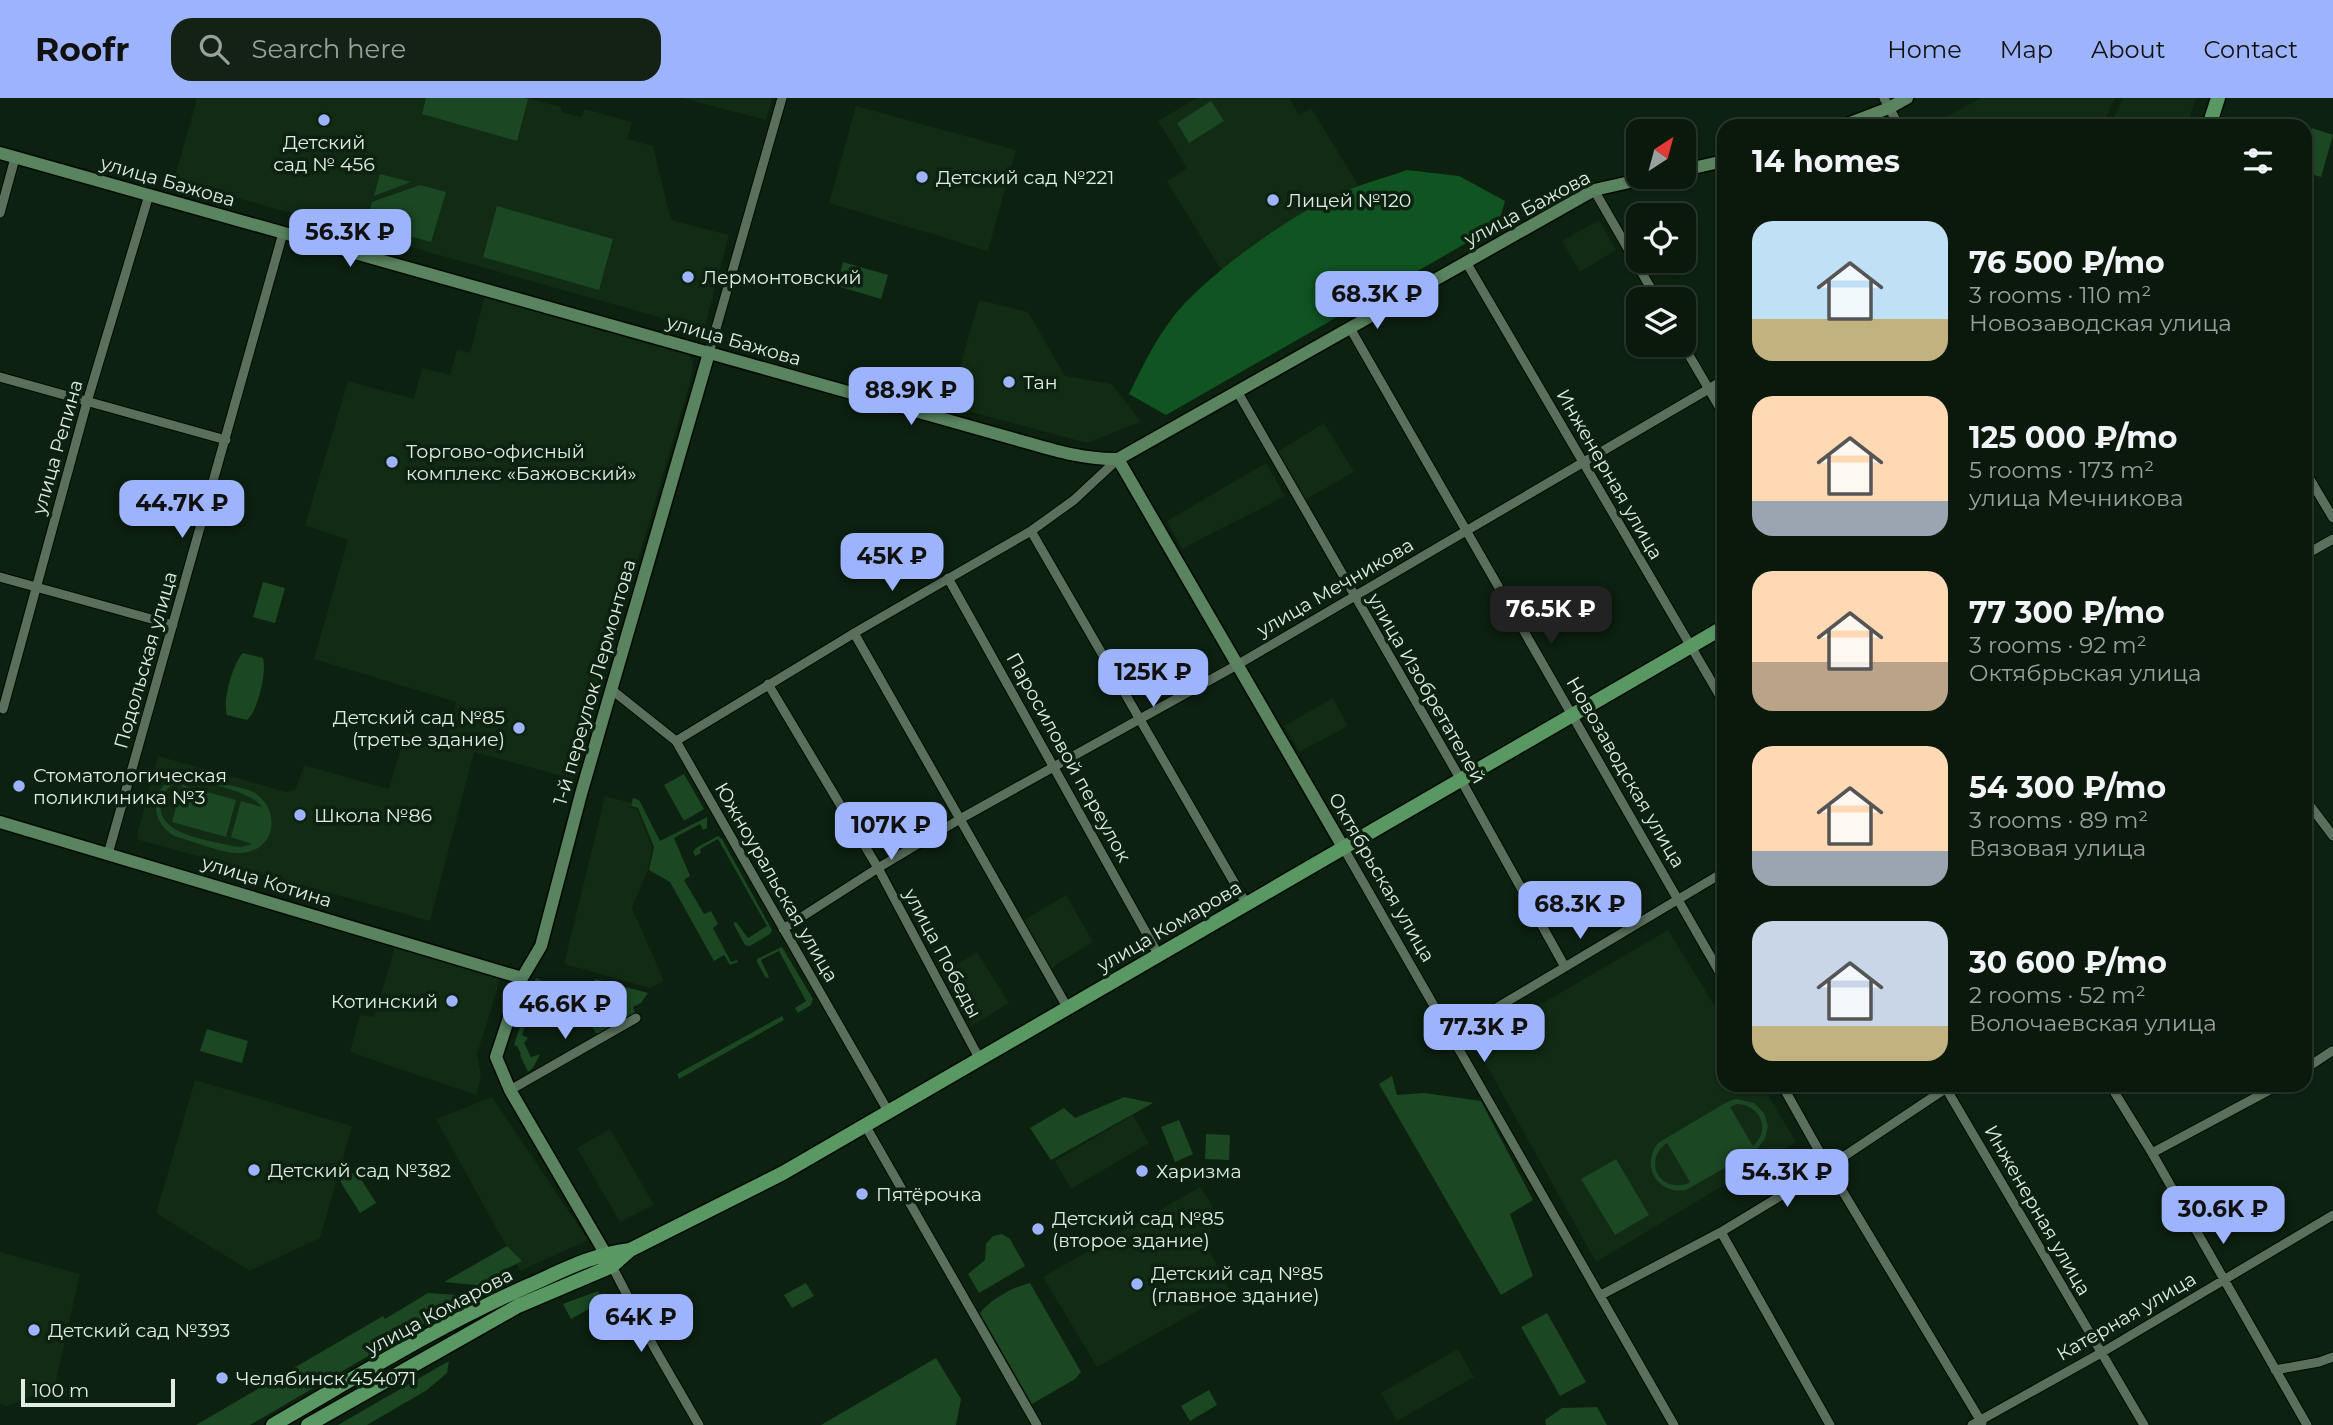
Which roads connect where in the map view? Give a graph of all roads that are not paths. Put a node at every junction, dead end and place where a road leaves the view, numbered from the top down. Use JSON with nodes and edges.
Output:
{"nodes":[{"id":1,"x":782,"y":98,"type":"edge"},
{"id":2,"x":1907,"y":98,"type":"edge"},
{"id":3,"x":2218,"y":98,"type":"edge"},
{"id":4,"x":1886,"y":103,"type":"edge"},
{"id":5,"x":1855,"y":119,"type":"edge"},
{"id":6,"x":1895,"y":119,"type":"edge"},
{"id":7,"x":2211,"y":119,"type":"edge"},
{"id":8,"x":0,"y":153,"type":"edge"},
{"id":9,"x":15,"y":158,"type":"junction"},
{"id":10,"x":1717,"y":163,"type":"edge"},
{"id":11,"x":1696,"y":167,"type":"edge"},
{"id":12,"x":1626,"y":183,"type":"edge"},
{"id":13,"x":1594,"y":190,"type":"junction"},
{"id":14,"x":149,"y":195,"type":"junction"},
{"id":15,"x":0,"y":213,"type":"edge"},
{"id":16,"x":284,"y":233,"type":"junction"},
{"id":17,"x":1466,"y":262,"type":"junction"},
{"id":18,"x":1650,"y":287,"type":"edge"},
{"id":19,"x":1350,"y":328,"type":"junction"},
{"id":20,"x":709,"y":353,"type":"junction"},
{"id":21,"x":1690,"y":357,"type":"edge"},
{"id":22,"x":0,"y":377,"type":"edge"},
{"id":23,"x":1717,"y":384,"type":"edge"},
{"id":24,"x":1709,"y":389,"type":"junction"},
{"id":25,"x":1237,"y":391,"type":"junction"},
{"id":26,"x":87,"y":402,"type":"junction"},
{"id":27,"x":1717,"y":403,"type":"edge"},
{"id":28,"x":226,"y":440,"type":"junction"},
{"id":29,"x":1118,"y":459,"type":"junction"},
{"id":30,"x":1583,"y":463,"type":"junction"},
{"id":31,"x":2312,"y":482,"type":"edge"},
{"id":32,"x":2333,"y":517,"type":"edge"},
{"id":33,"x":1031,"y":531,"type":"junction"},
{"id":34,"x":1467,"y":531,"type":"junction"},
{"id":35,"x":2333,"y":539,"type":"edge"},
{"id":36,"x":2312,"y":551,"type":"edge"},
{"id":37,"x":0,"y":577,"type":"edge"},
{"id":38,"x":948,"y":578,"type":"junction"},
{"id":39,"x":35,"y":587,"type":"junction"},
{"id":40,"x":1354,"y":597,"type":"junction"},
{"id":41,"x":173,"y":625,"type":"junction"},
{"id":42,"x":1717,"y":631,"type":"edge"},
{"id":43,"x":854,"y":633,"type":"junction"},
{"id":44,"x":1691,"y":646,"type":"junction"},
{"id":45,"x":1237,"y":665,"type":"junction"},
{"id":46,"x":768,"y":684,"type":"junction"},
{"id":47,"x":612,"y":690,"type":"junction"},
{"id":48,"x":1717,"y":691,"type":"edge"},
{"id":49,"x":2,"y":709,"type":"dead end"},
{"id":50,"x":1574,"y":715,"type":"junction"},
{"id":51,"x":1141,"y":718,"type":"junction"},
{"id":52,"x":676,"y":741,"type":"junction"},
{"id":53,"x":1054,"y":766,"type":"junction"},
{"id":54,"x":1461,"y":780,"type":"junction"},
{"id":55,"x":2312,"y":808,"type":"edge"},
{"id":56,"x":960,"y":819,"type":"junction"},
{"id":57,"x":0,"y":822,"type":"edge"},
{"id":58,"x":2333,"y":836,"type":"edge"},
{"id":59,"x":1343,"y":847,"type":"junction"},
{"id":60,"x":108,"y":854,"type":"junction"},
{"id":61,"x":878,"y":868,"type":"junction"},
{"id":62,"x":1717,"y":876,"type":"edge"},
{"id":63,"x":1678,"y":899,"type":"junction"},
{"id":64,"x":1246,"y":903,"type":"junction"},
{"id":65,"x":783,"y":929,"type":"junction"},
{"id":66,"x":1158,"y":954,"type":"junction"},
{"id":67,"x":1565,"y":967,"type":"junction"},
{"id":68,"x":1717,"y":968,"type":"edge"},
{"id":69,"x":522,"y":978,"type":"junction"},
{"id":70,"x":1067,"y":1007,"type":"junction"},
{"id":71,"x":636,"y":1018,"type":"dead end"},
{"id":72,"x":1451,"y":1035,"type":"junction"},
{"id":73,"x":2332,"y":1051,"type":"edge"},
{"id":74,"x":979,"y":1058,"type":"junction"},
{"id":75,"x":2312,"y":1064,"type":"edge"},
{"id":76,"x":510,"y":1090,"type":"junction"},
{"id":77,"x":1786,"y":1092,"type":"edge"},
{"id":78,"x":1938,"y":1092,"type":"edge"},
{"id":79,"x":1950,"y":1092,"type":"edge"},
{"id":80,"x":2114,"y":1092,"type":"edge"},
{"id":81,"x":2265,"y":1092,"type":"edge"},
{"id":82,"x":888,"y":1111,"type":"junction"},
{"id":83,"x":865,"y":1125,"type":"junction"},
{"id":84,"x":2152,"y":1153,"type":"junction"},
{"id":85,"x":1828,"y":1167,"type":"junction"},
{"id":86,"x":2333,"y":1215,"type":"edge"},
{"id":87,"x":1721,"y":1232,"type":"junction"},
{"id":88,"x":608,"y":1260,"type":"junction"},
{"id":89,"x":2224,"y":1279,"type":"junction"},
{"id":90,"x":1601,"y":1294,"type":"junction"},
{"id":91,"x":2101,"y":1353,"type":"junction"},
{"id":92,"x":2333,"y":1357,"type":"edge"},
{"id":93,"x":2274,"y":1370,"type":"junction"},
{"id":94,"x":1978,"y":1424,"type":"edge"},
{"id":95,"x":273,"y":1425,"type":"edge"},
{"id":96,"x":308,"y":1425,"type":"edge"},
{"id":97,"x":699,"y":1425,"type":"edge"},
{"id":98,"x":1037,"y":1425,"type":"edge"},
{"id":99,"x":1674,"y":1425,"type":"edge"},
{"id":100,"x":1830,"y":1425,"type":"edge"},
{"id":101,"x":2144,"y":1425,"type":"edge"},
{"id":102,"x":2307,"y":1425,"type":"edge"}],
"edges":[{"from":1,"to":20,"type":"street","name":"1-й переулок Лермонтова"},
{"from":2,"to":4,"type":"street"},
{"from":3,"to":7,"type":"main road"},
{"from":4,"to":5,"type":"street"},
{"from":4,"to":6,"type":"street"},
{"from":8,"to":9,"type":"street","name":"улица Бажова"},
{"from":9,"to":14,"type":"street","name":"улица Бажова"},
{"from":9,"to":15,"type":"street"},
{"from":10,"to":11,"type":"street"},
{"from":12,"to":13,"type":"street","name":"улица Бажова"},
{"from":13,"to":17,"type":"street","name":"улица Бажова"},
{"from":13,"to":18,"type":"street"},
{"from":14,"to":16,"type":"street","name":"улица Бажова"},
{"from":14,"to":26,"type":"street","name":"улица Репина"},
{"from":16,"to":20,"type":"street","name":"улица Бажова"},
{"from":16,"to":28,"type":"street","name":"Подольская улица"},
{"from":17,"to":19,"type":"street","name":"улица Бажова"},
{"from":17,"to":30,"type":"street","name":"Инженерная улица"},
{"from":19,"to":25,"type":"street","name":"улица Бажова"},
{"from":19,"to":34,"type":"street","name":"Новозаводская улица"},
{"from":20,"to":29,"type":"street","name":"улица Бажова"},
{"from":20,"to":47,"type":"street","name":"1-й переулок Лермонтова"},
{"from":21,"to":24,"type":"street"},
{"from":22,"to":26,"type":"street"},
{"from":23,"to":24,"type":"street","name":"улица Мечникова"},
{"from":24,"to":27,"type":"street"},
{"from":24,"to":30,"type":"street","name":"улица Мечникова"},
{"from":25,"to":29,"type":"street","name":"улица Бажова"},
{"from":25,"to":40,"type":"street","name":"улица Изобретателей"},
{"from":26,"to":28,"type":"street"},
{"from":26,"to":39,"type":"street","name":"улица Репина"},
{"from":28,"to":41,"type":"street","name":"Подольская улица"},
{"from":29,"to":33,"type":"street"},
{"from":29,"to":45,"type":"street","name":"Октябрьская улица"},
{"from":30,"to":34,"type":"street","name":"улица Мечникова"},
{"from":30,"to":44,"type":"street","name":"Инженерная улица"},
{"from":31,"to":32,"type":"street"},
{"from":33,"to":38,"type":"street"},
{"from":33,"to":51,"type":"street"},
{"from":34,"to":40,"type":"street","name":"улица Мечникова"},
{"from":34,"to":50,"type":"street","name":"Новозаводская улица"},
{"from":35,"to":36,"type":"street"},
{"from":37,"to":39,"type":"street"},
{"from":38,"to":43,"type":"street"},
{"from":38,"to":53,"type":"street","name":"Паросиловой переулок"},
{"from":39,"to":41,"type":"street"},
{"from":39,"to":49,"type":"street","name":"улица Репина"},
{"from":40,"to":45,"type":"street","name":"улица Мечникова"},
{"from":40,"to":54,"type":"street","name":"улица Изобретателей"},
{"from":41,"to":60,"type":"street","name":"Подольская улица"},
{"from":42,"to":44,"type":"main road","name":"улица Комарова"},
{"from":43,"to":46,"type":"street"},
{"from":43,"to":56,"type":"street"},
{"from":44,"to":48,"type":"street","name":"Инженерная улица"},
{"from":44,"to":50,"type":"main road","name":"улица Комарова"},
{"from":45,"to":51,"type":"street","name":"улица Мечникова"},
{"from":45,"to":59,"type":"street","name":"Октябрьская улица"},
{"from":46,"to":52,"type":"street"},
{"from":46,"to":61,"type":"street","name":"улица Победы"},
{"from":47,"to":52,"type":"street","name":"Южноуральская улица"},
{"from":47,"to":69,"type":"street","name":"1-й переулок Лермонтова"},
{"from":50,"to":54,"type":"main road","name":"улица Комарова"},
{"from":50,"to":63,"type":"street","name":"Новозаводская улица"},
{"from":51,"to":53,"type":"street","name":"улица Мечникова"},
{"from":51,"to":64,"type":"street"},
{"from":52,"to":65,"type":"street","name":"Южноуральская улица"},
{"from":53,"to":56,"type":"street","name":"улица Мечникова"},
{"from":53,"to":66,"type":"street","name":"Паросиловой переулок"},
{"from":54,"to":59,"type":"main road","name":"улица Комарова"},
{"from":54,"to":67,"type":"street","name":"улица Изобретателей"},
{"from":55,"to":58,"type":"street"},
{"from":56,"to":61,"type":"street","name":"улица Мечникова"},
{"from":56,"to":70,"type":"street"},
{"from":57,"to":60,"type":"street","name":"улица Котина"},
{"from":59,"to":64,"type":"main road","name":"улица Комарова"},
{"from":59,"to":72,"type":"street","name":"Октябрьская улица"},
{"from":60,"to":69,"type":"street","name":"улица Котина"},
{"from":61,"to":65,"type":"street","name":"улица Мечникова"},
{"from":61,"to":74,"type":"street","name":"улица Победы"},
{"from":62,"to":63,"type":"street"},
{"from":63,"to":67,"type":"street"},
{"from":63,"to":68,"type":"street","name":"Новозаводская улица"},
{"from":64,"to":66,"type":"main road","name":"улица Комарова"},
{"from":65,"to":82,"type":"street","name":"Южноуральская улица"},
{"from":66,"to":70,"type":"main road","name":"улица Комарова"},
{"from":67,"to":72,"type":"street"},
{"from":69,"to":76,"type":"street","name":"1-й переулок Лермонтова"},
{"from":70,"to":74,"type":"main road","name":"улица Комарова"},
{"from":71,"to":76,"type":"street"},
{"from":72,"to":90,"type":"street","name":"Октябрьская улица"},
{"from":73,"to":75,"type":"street"},
{"from":74,"to":82,"type":"main road","name":"улица Комарова"},
{"from":76,"to":88,"type":"street","name":"1-й переулок Лермонтова"},
{"from":77,"to":85,"type":"street"},
{"from":78,"to":85,"type":"street"},
{"from":79,"to":91,"type":"street","name":"Инженерная улица"},
{"from":80,"to":84,"type":"street"},
{"from":81,"to":84,"type":"street"},
{"from":82,"to":83,"type":"main road","name":"улица Комарова"},
{"from":83,"to":88,"type":"main road","name":"улица Комарова"},
{"from":83,"to":98,"type":"street"},
{"from":84,"to":89,"type":"street"},
{"from":85,"to":87,"type":"street"},
{"from":85,"to":94,"type":"street"},
{"from":86,"to":89,"type":"street","name":"Катерная улица"},
{"from":87,"to":90,"type":"street"},
{"from":87,"to":100,"type":"street"},
{"from":88,"to":95,"type":"main road","name":"улица Комарова"},
{"from":88,"to":96,"type":"main road","name":"улица Комарова"},
{"from":88,"to":97,"type":"street"},
{"from":89,"to":91,"type":"street","name":"Катерная улица"},
{"from":89,"to":93,"type":"street"},
{"from":90,"to":99,"type":"street","name":"Октябрьская улица"},
{"from":91,"to":94,"type":"street","name":"Катерная улица"},
{"from":91,"to":101,"type":"street","name":"Инженерная улица"},
{"from":92,"to":93,"type":"street"},
{"from":93,"to":102,"type":"street"}]}
